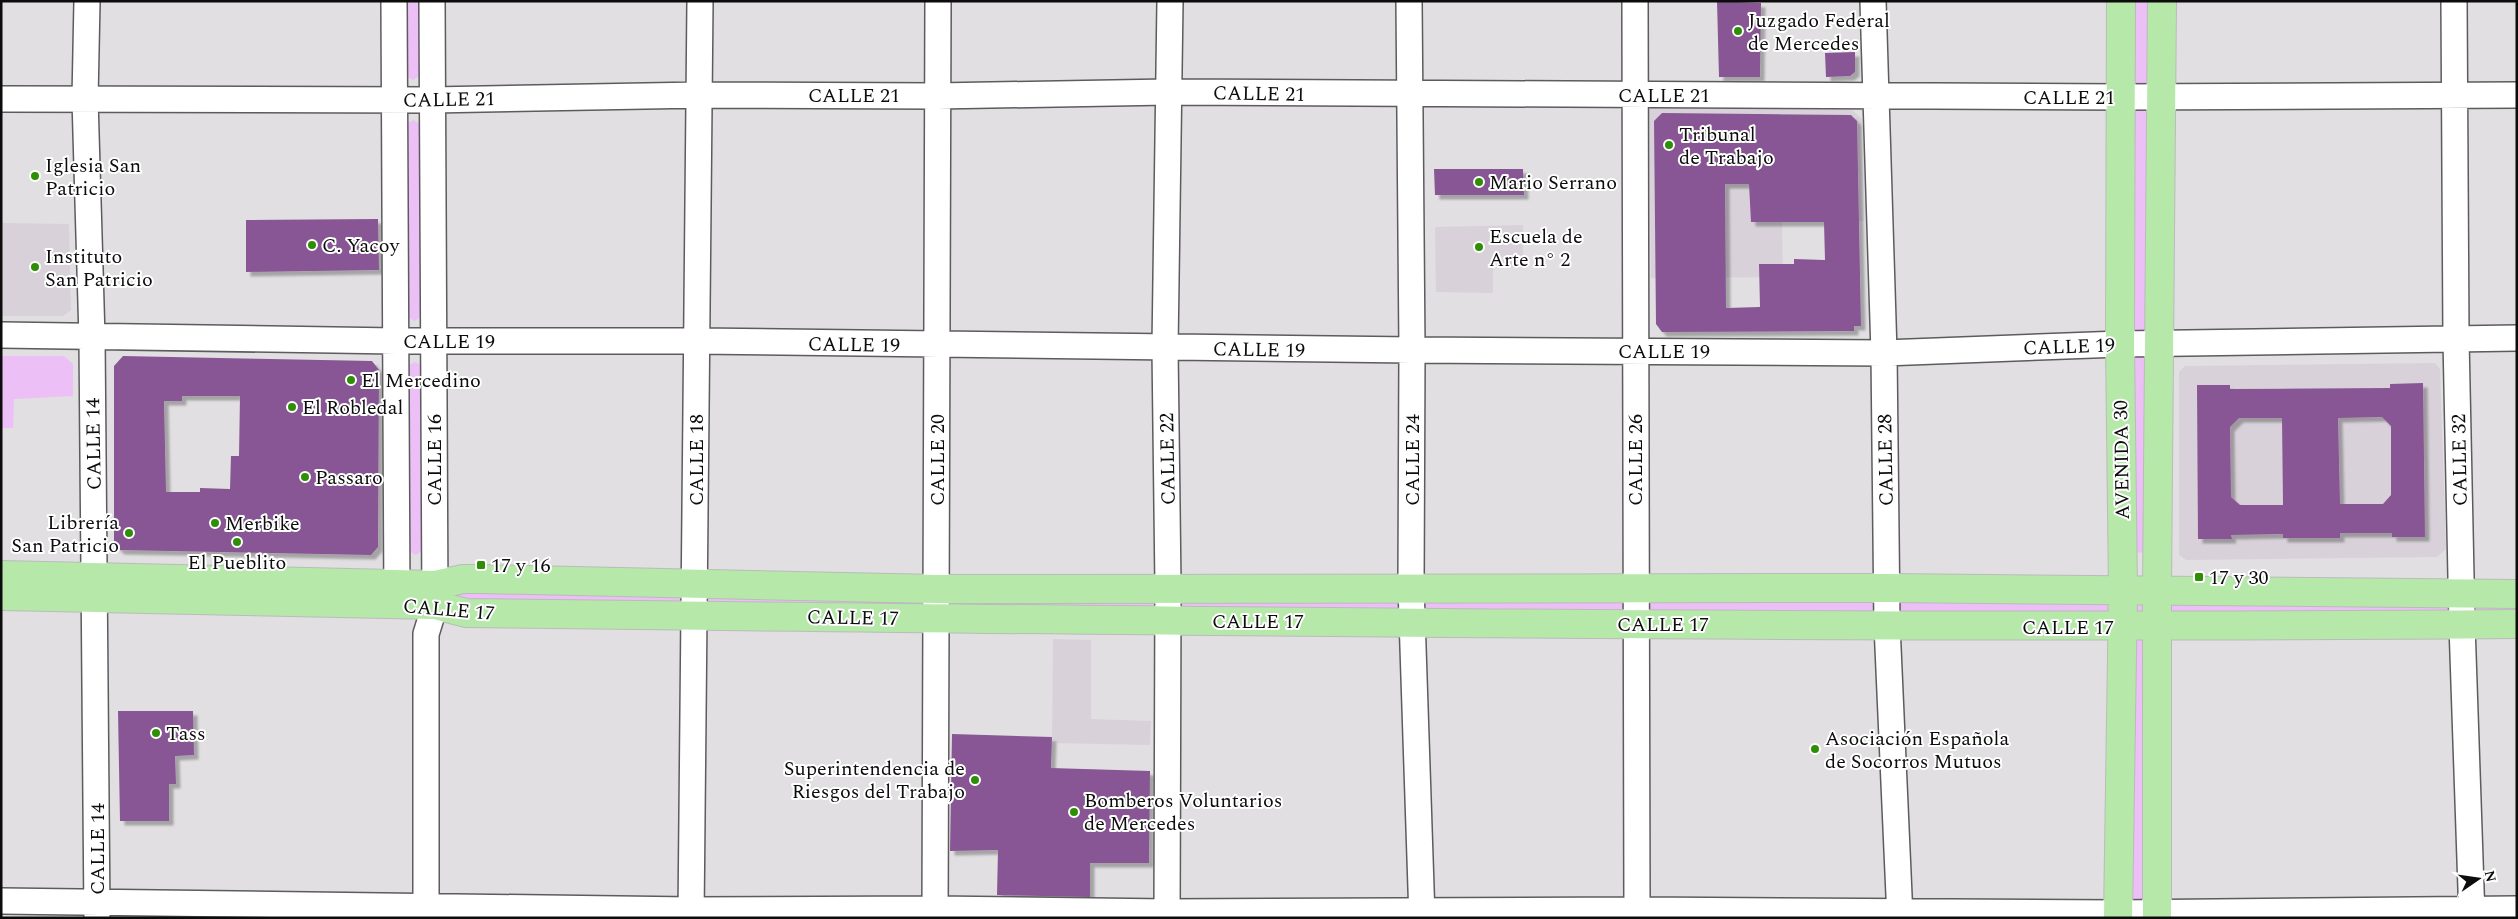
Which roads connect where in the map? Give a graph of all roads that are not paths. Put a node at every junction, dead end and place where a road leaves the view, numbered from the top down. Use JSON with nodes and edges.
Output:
{"nodes":[{"id":1,"x":87,"y":1,"type":"edge"},
{"id":2,"x":394,"y":1,"type":"edge"},
{"id":3,"x":432,"y":1,"type":"edge"},
{"id":4,"x":700,"y":1,"type":"edge"},
{"id":5,"x":938,"y":1,"type":"edge"},
{"id":6,"x":1170,"y":1,"type":"edge"},
{"id":7,"x":1409,"y":1,"type":"edge"},
{"id":8,"x":1635,"y":1,"type":"edge"},
{"id":9,"x":1873,"y":1,"type":"edge"},
{"id":10,"x":2121,"y":1,"type":"edge"},
{"id":11,"x":2162,"y":1,"type":"edge"},
{"id":12,"x":2454,"y":1,"type":"edge"},
{"id":13,"x":1168,"y":92,"type":"junction"},
{"id":14,"x":700,"y":95,"type":"junction"},
{"id":15,"x":1409,"y":95,"type":"junction"},
{"id":16,"x":1636,"y":95,"type":"junction"},
{"id":17,"x":1877,"y":95,"type":"junction"},
{"id":18,"x":2455,"y":95,"type":"junction"},
{"id":19,"x":2517,"y":95,"type":"edge"},
{"id":20,"x":938,"y":96,"type":"junction"},
{"id":21,"x":2122,"y":97,"type":"junction"},
{"id":22,"x":2163,"y":97,"type":"junction"},
{"id":23,"x":1,"y":99,"type":"edge"},
{"id":24,"x":85,"y":99,"type":"junction"},
{"id":25,"x":395,"y":100,"type":"junction"},
{"id":26,"x":432,"y":100,"type":"junction"},
{"id":27,"x":1,"y":335,"type":"edge"},
{"id":28,"x":92,"y":338,"type":"junction"},
{"id":29,"x":2517,"y":338,"type":"edge"},
{"id":30,"x":2456,"y":339,"type":"junction"},
{"id":31,"x":396,"y":341,"type":"junction"},
{"id":32,"x":433,"y":341,"type":"junction"},
{"id":33,"x":697,"y":341,"type":"junction"},
{"id":34,"x":2120,"y":344,"type":"junction"},
{"id":35,"x":2158,"y":344,"type":"junction"},
{"id":36,"x":936,"y":345,"type":"junction"},
{"id":37,"x":1165,"y":348,"type":"junction"},
{"id":38,"x":1412,"y":350,"type":"junction"},
{"id":39,"x":1635,"y":351,"type":"junction"},
{"id":40,"x":1884,"y":353,"type":"junction"},
{"id":41,"x":1,"y":575,"type":"edge"},
{"id":42,"x":696,"y":583,"type":"junction"},
{"id":43,"x":95,"y":586,"type":"junction"},
{"id":44,"x":1168,"y":587,"type":"junction"},
{"id":45,"x":1411,"y":587,"type":"junction"},
{"id":46,"x":938,"y":588,"type":"junction"},
{"id":47,"x":1887,"y":588,"type":"junction"},
{"id":48,"x":1635,"y":589,"type":"junction"},
{"id":49,"x":2123,"y":590,"type":"junction"},
{"id":50,"x":2157,"y":590,"type":"junction"},
{"id":51,"x":397,"y":594,"type":"junction"},
{"id":52,"x":2463,"y":594,"type":"junction"},
{"id":53,"x":2517,"y":594,"type":"edge"},
{"id":54,"x":435,"y":595,"type":"junction"},
{"id":55,"x":1,"y":596,"type":"edge"},
{"id":56,"x":695,"y":615,"type":"junction"},
{"id":57,"x":938,"y":618,"type":"junction"},
{"id":58,"x":1168,"y":621,"type":"junction"},
{"id":59,"x":1413,"y":622,"type":"junction"},
{"id":60,"x":1636,"y":624,"type":"junction"},
{"id":61,"x":2517,"y":624,"type":"edge"},
{"id":62,"x":1887,"y":625,"type":"junction"},
{"id":63,"x":2462,"y":625,"type":"junction"},
{"id":64,"x":2121,"y":627,"type":"junction"},
{"id":65,"x":2157,"y":627,"type":"junction"},
{"id":66,"x":1,"y":901,"type":"edge"},
{"id":67,"x":97,"y":909,"type":"edge"},
{"id":68,"x":2517,"y":909,"type":"edge"},
{"id":69,"x":426,"y":912,"type":"edge"},
{"id":70,"x":935,"y":913,"type":"edge"},
{"id":71,"x":691,"y":914,"type":"edge"},
{"id":72,"x":1422,"y":914,"type":"edge"},
{"id":73,"x":1637,"y":914,"type":"edge"},
{"id":74,"x":1900,"y":914,"type":"edge"},
{"id":75,"x":2157,"y":914,"type":"edge"},
{"id":76,"x":2472,"y":914,"type":"edge"},
{"id":77,"x":1167,"y":915,"type":"edge"},
{"id":78,"x":2118,"y":916,"type":"edge"}],
"edges":[{"from":1,"to":24,"type":"street","name":"CALLE 14"},
{"from":2,"to":25,"type":"street","name":"CALLE 16"},
{"from":3,"to":26,"type":"street","name":"CALLE 16"},
{"from":4,"to":14,"type":"street","name":"CALLE 18"},
{"from":5,"to":20,"type":"street","name":"CALLE 20"},
{"from":6,"to":13,"type":"street","name":"CALLE 22"},
{"from":7,"to":15,"type":"street","name":"CALLE 24"},
{"from":8,"to":16,"type":"street","name":"CALLE 26"},
{"from":9,"to":17,"type":"street","name":"CALLE 28"},
{"from":10,"to":21,"type":"main road","name":"AVENIDA 30"},
{"from":11,"to":22,"type":"main road","name":"AVENIDA 30"},
{"from":12,"to":18,"type":"street","name":"CALLE 32"},
{"from":13,"to":15,"type":"street","name":"CALLE 21"},
{"from":13,"to":20,"type":"street","name":"CALLE 21"},
{"from":13,"to":37,"type":"street","name":"CALLE 22"},
{"from":14,"to":20,"type":"street","name":"CALLE 21"},
{"from":14,"to":26,"type":"street","name":"CALLE 21"},
{"from":14,"to":33,"type":"street","name":"CALLE 18"},
{"from":15,"to":16,"type":"street","name":"CALLE 21"},
{"from":15,"to":38,"type":"street","name":"CALLE 24"},
{"from":16,"to":17,"type":"street","name":"CALLE 21"},
{"from":16,"to":39,"type":"street","name":"CALLE 26"},
{"from":17,"to":21,"type":"street","name":"CALLE 21"},
{"from":17,"to":40,"type":"street","name":"CALLE 28"},
{"from":18,"to":19,"type":"street","name":"CALLE 21"},
{"from":18,"to":22,"type":"street","name":"CALLE 21"},
{"from":18,"to":30,"type":"street","name":"CALLE 32"},
{"from":20,"to":36,"type":"street","name":"CALLE 20"},
{"from":21,"to":22,"type":"street","name":"CALLE 21"},
{"from":21,"to":34,"type":"main road","name":"AVENIDA 30"},
{"from":22,"to":35,"type":"main road","name":"AVENIDA 30"},
{"from":23,"to":24,"type":"street","name":"CALLE 21"},
{"from":24,"to":25,"type":"street","name":"CALLE 21"},
{"from":24,"to":28,"type":"street","name":"CALLE 14"},
{"from":25,"to":26,"type":"street","name":"CALLE 21"},
{"from":25,"to":31,"type":"street","name":"CALLE 16"},
{"from":26,"to":32,"type":"street","name":"CALLE 16"},
{"from":27,"to":28,"type":"street","name":"CALLE 19"},
{"from":28,"to":31,"type":"street","name":"CALLE 19"},
{"from":28,"to":43,"type":"street","name":"CALLE 14"},
{"from":29,"to":30,"type":"street","name":"CALLE 19"},
{"from":30,"to":35,"type":"street","name":"CALLE 19"},
{"from":30,"to":52,"type":"street","name":"CALLE 32"},
{"from":31,"to":32,"type":"street","name":"CALLE 19"},
{"from":31,"to":51,"type":"street","name":"CALLE 16"},
{"from":32,"to":33,"type":"street","name":"CALLE 19"},
{"from":32,"to":54,"type":"street","name":"CALLE 16"},
{"from":33,"to":36,"type":"street","name":"CALLE 19"},
{"from":33,"to":42,"type":"street","name":"CALLE 18"},
{"from":34,"to":35,"type":"street","name":"CALLE 19"},
{"from":34,"to":40,"type":"street","name":"CALLE 19"},
{"from":34,"to":49,"type":"main road","name":"AVENIDA 30"},
{"from":35,"to":50,"type":"main road","name":"AVENIDA 30"},
{"from":36,"to":37,"type":"street","name":"CALLE 19"},
{"from":36,"to":46,"type":"street","name":"CALLE 20"},
{"from":37,"to":38,"type":"street","name":"CALLE 19"},
{"from":37,"to":44,"type":"street","name":"CALLE 22"},
{"from":38,"to":39,"type":"street","name":"CALLE 19"},
{"from":38,"to":45,"type":"street","name":"CALLE 24"},
{"from":39,"to":40,"type":"street","name":"CALLE 19"},
{"from":39,"to":48,"type":"street","name":"CALLE 26"},
{"from":40,"to":47,"type":"street","name":"CALLE 28"},
{"from":41,"to":43,"type":"main road","name":"CALLE 17"},
{"from":42,"to":46,"type":"main road","name":"CALLE 17"},
{"from":42,"to":54,"type":"main road","name":"CALLE 17"},
{"from":42,"to":56,"type":"street","name":"CALLE 18"},
{"from":43,"to":51,"type":"main road","name":"CALLE 17"},
{"from":43,"to":55,"type":"main road","name":"CALLE 17"},
{"from":43,"to":67,"type":"street","name":"CALLE 14"},
{"from":44,"to":45,"type":"main road","name":"CALLE 17"},
{"from":44,"to":46,"type":"main road","name":"CALLE 17"},
{"from":44,"to":58,"type":"street","name":"CALLE 22"},
{"from":45,"to":48,"type":"main road","name":"CALLE 17"},
{"from":45,"to":59,"type":"street","name":"CALLE 24"},
{"from":46,"to":57,"type":"street","name":"CALLE 20"},
{"from":47,"to":48,"type":"main road","name":"CALLE 17"},
{"from":47,"to":49,"type":"main road","name":"CALLE 17"},
{"from":47,"to":62,"type":"street","name":"CALLE 28"},
{"from":48,"to":60,"type":"street","name":"CALLE 26"},
{"from":49,"to":50,"type":"main road","name":"CALLE 17"},
{"from":49,"to":64,"type":"main road","name":"AVENIDA 30"},
{"from":50,"to":52,"type":"main road","name":"CALLE 17"},
{"from":50,"to":65,"type":"main road","name":"AVENIDA 30"},
{"from":51,"to":54,"type":"main road","name":"CALLE 17"},
{"from":52,"to":53,"type":"main road","name":"CALLE 17"},
{"from":52,"to":63,"type":"street","name":"CALLE 32"},
{"from":54,"to":56,"type":"main road","name":"CALLE 17"},
{"from":54,"to":69,"type":"street","name":"CALLE 16"},
{"from":56,"to":57,"type":"main road","name":"CALLE 17"},
{"from":56,"to":71,"type":"street","name":"CALLE 18"},
{"from":57,"to":58,"type":"main road","name":"CALLE 17"},
{"from":57,"to":70,"type":"street","name":"CALLE 20"},
{"from":58,"to":59,"type":"main road","name":"CALLE 17"},
{"from":58,"to":77,"type":"street","name":"CALLE 22"},
{"from":59,"to":60,"type":"main road","name":"CALLE 17"},
{"from":59,"to":72,"type":"street","name":"CALLE 24"},
{"from":60,"to":62,"type":"main road","name":"CALLE 17"},
{"from":60,"to":73,"type":"street","name":"CALLE 26"},
{"from":61,"to":63,"type":"main road","name":"CALLE 17"},
{"from":62,"to":64,"type":"main road","name":"CALLE 17"},
{"from":62,"to":74,"type":"street","name":"CALLE 28"},
{"from":63,"to":65,"type":"main road","name":"CALLE 17"},
{"from":63,"to":76,"type":"street","name":"CALLE 32"},
{"from":64,"to":65,"type":"main road","name":"CALLE 17"},
{"from":64,"to":78,"type":"main road","name":"AVENIDA 30"},
{"from":65,"to":75,"type":"main road","name":"AVENIDA 30"},
{"from":66,"to":67,"type":"street"},
{"from":67,"to":69,"type":"street"},
{"from":68,"to":76,"type":"street"},
{"from":69,"to":71,"type":"street"},
{"from":70,"to":71,"type":"street"},
{"from":70,"to":77,"type":"street"},
{"from":72,"to":73,"type":"street"},
{"from":72,"to":77,"type":"street"},
{"from":73,"to":74,"type":"street"},
{"from":74,"to":78,"type":"street"},
{"from":75,"to":76,"type":"street"},
{"from":75,"to":78,"type":"street"}]}
